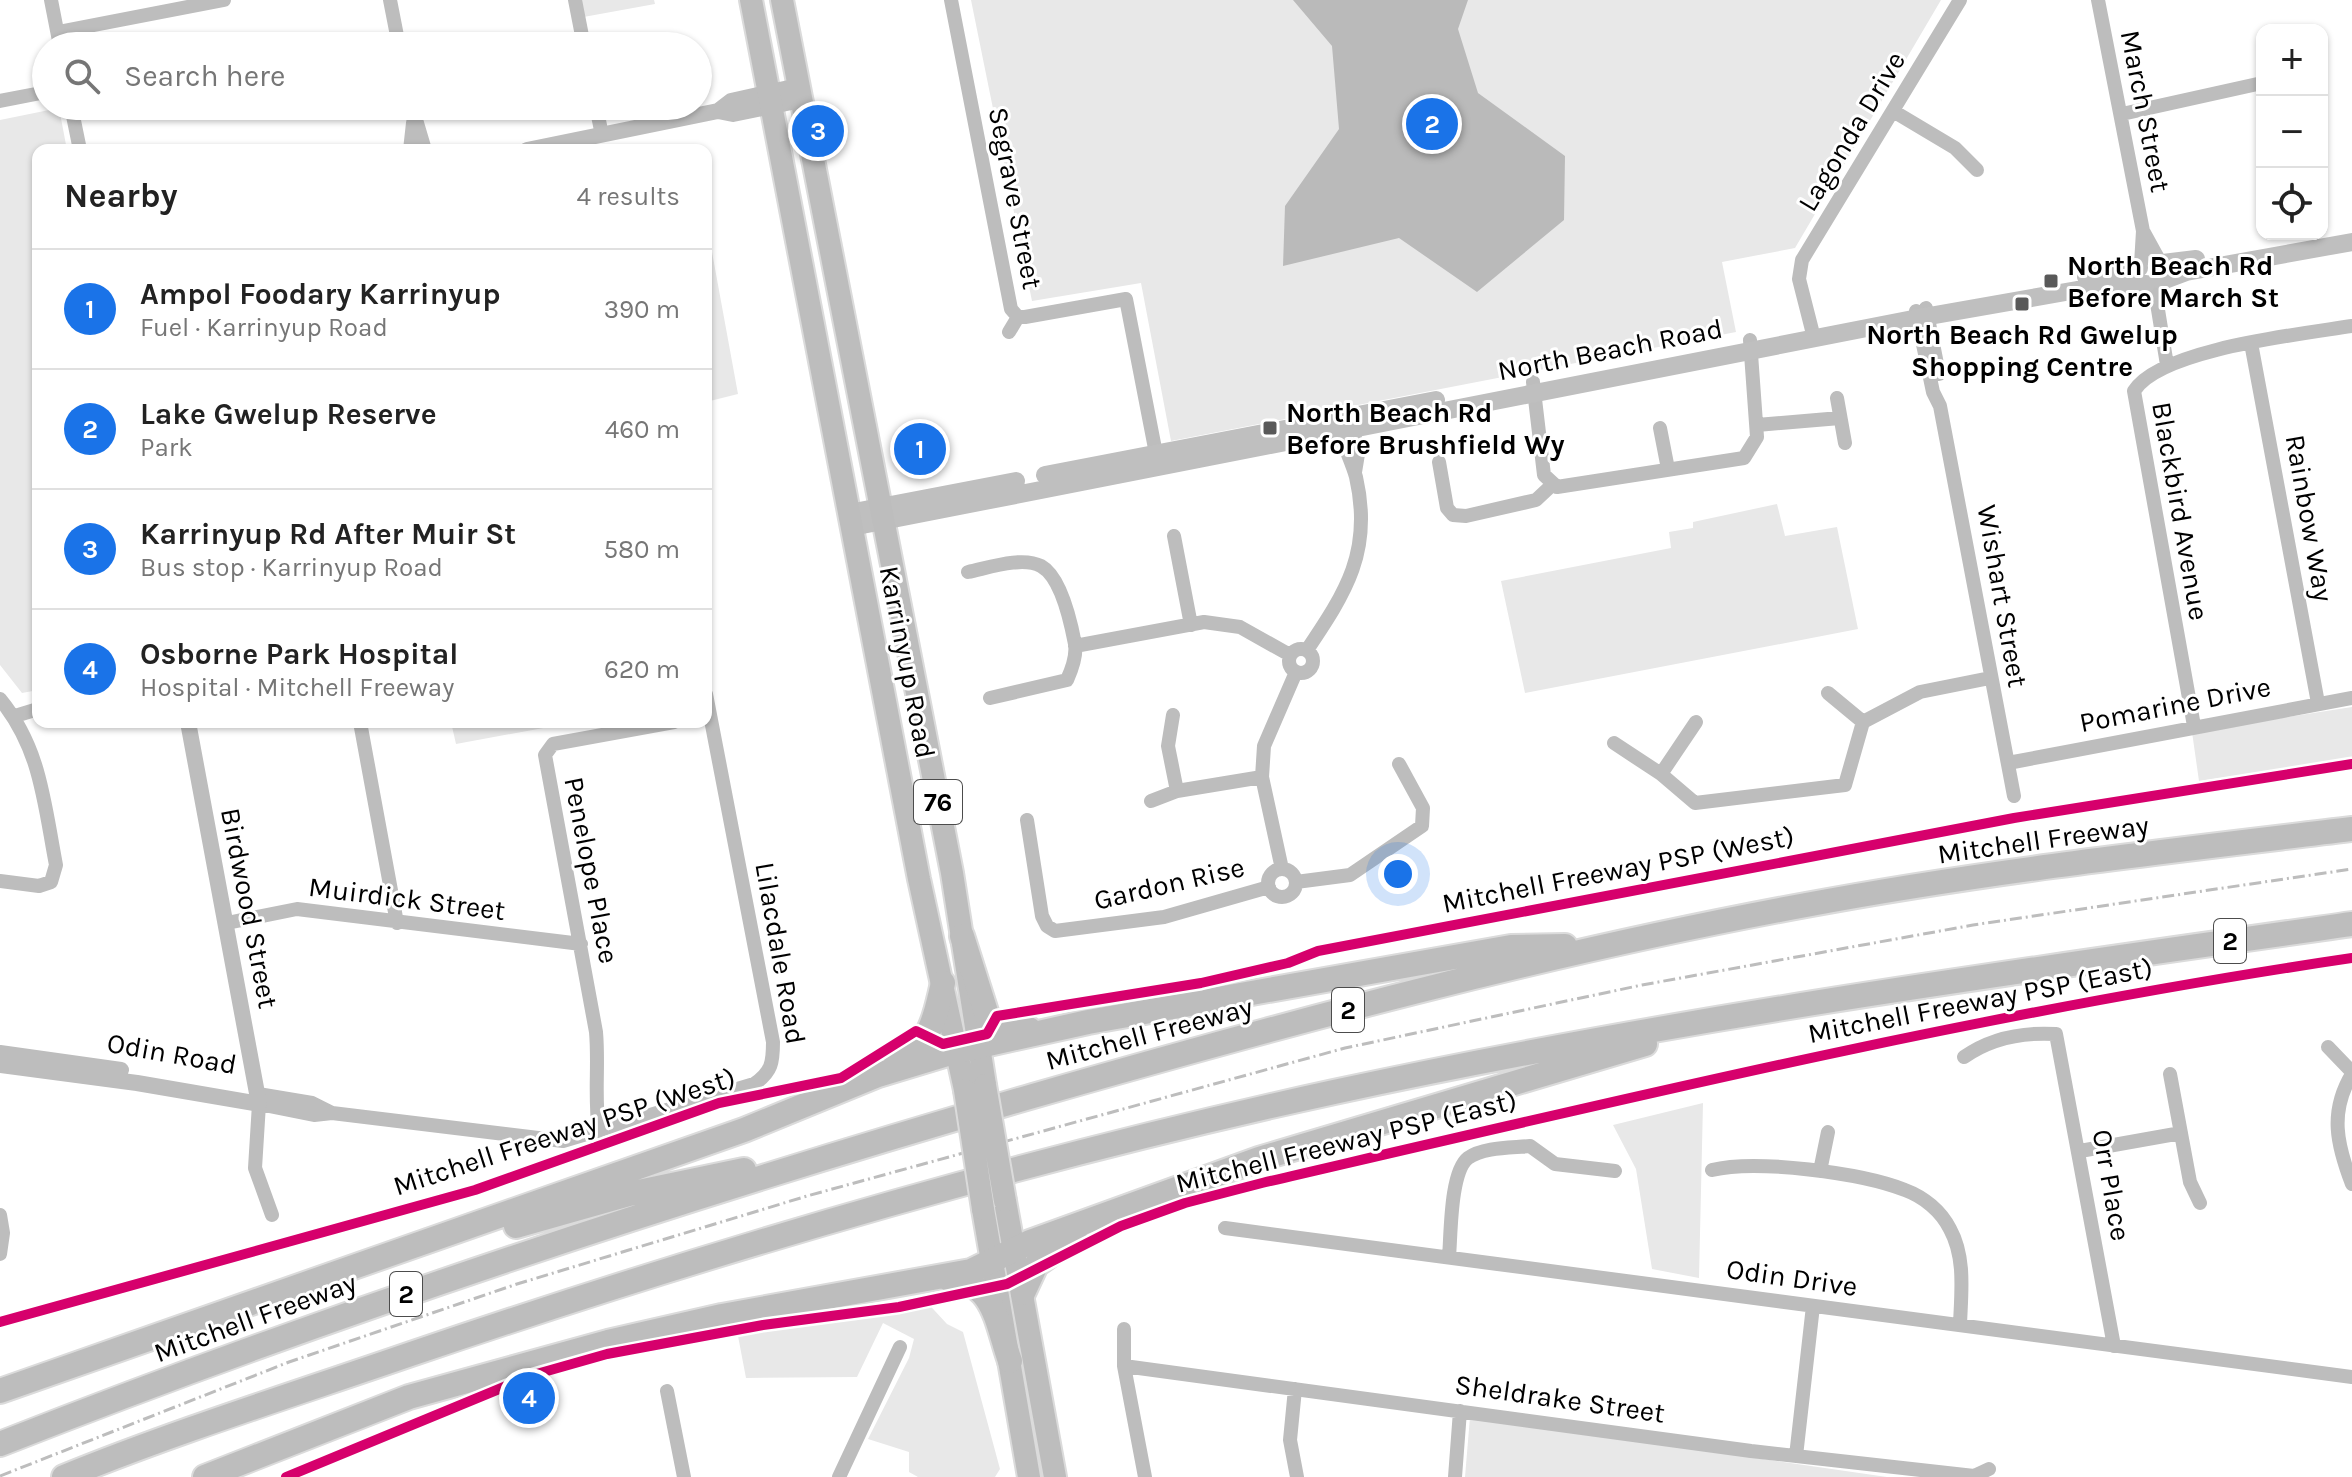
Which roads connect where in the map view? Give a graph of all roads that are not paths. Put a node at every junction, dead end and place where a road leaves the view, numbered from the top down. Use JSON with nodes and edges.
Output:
{"nodes":[{"id":1,"x":51,"y":0,"type":"edge"},
{"id":2,"x":221,"y":0,"type":"edge"},
{"id":3,"x":390,"y":0,"type":"edge"},
{"id":4,"x":575,"y":0,"type":"edge"},
{"id":5,"x":751,"y":0,"type":"edge"},
{"id":6,"x":782,"y":0,"type":"edge"},
{"id":7,"x":951,"y":0,"type":"edge"},
{"id":8,"x":1960,"y":0,"type":"edge"},
{"id":9,"x":2098,"y":0,"type":"edge"},
{"id":10,"x":58,"y":32,"type":"edge"},
{"id":11,"x":88,"y":32,"type":"edge"},
{"id":12,"x":396,"y":32,"type":"edge"},
{"id":13,"x":581,"y":32,"type":"edge"},
{"id":14,"x":2256,"y":84,"type":"edge"},
{"id":15,"x":799,"y":93,"type":"junction"},
{"id":16,"x":32,"y":95,"type":"edge"},
{"id":17,"x":770,"y":99,"type":"junction"},
{"id":18,"x":0,"y":101,"type":"edge"},
{"id":19,"x":1893,"y":111,"type":"junction"},
{"id":20,"x":712,"y":112,"type":"edge"},
{"id":21,"x":2122,"y":114,"type":"junction"},
{"id":22,"x":74,"y":120,"type":"edge"},
{"id":23,"x":412,"y":120,"type":"edge"},
{"id":24,"x":415,"y":120,"type":"edge"},
{"id":25,"x":599,"y":120,"type":"edge"},
{"id":26,"x":674,"y":120,"type":"edge"},
{"id":27,"x":602,"y":135,"type":"junction"},
{"id":28,"x":79,"y":144,"type":"edge"},
{"id":29,"x":410,"y":144,"type":"edge"},
{"id":30,"x":423,"y":144,"type":"edge"},
{"id":31,"x":557,"y":144,"type":"edge"},
{"id":32,"x":1977,"y":170,"type":"dead end"},
{"id":33,"x":2352,"y":230,"type":"edge"},
{"id":34,"x":2352,"y":242,"type":"edge"},
{"id":35,"x":2152,"y":272,"type":"junction"},
{"id":36,"x":1922,"y":313,"type":"junction"},
{"id":37,"x":1018,"y":317,"type":"junction"},
{"id":38,"x":2352,"y":326,"type":"edge"},
{"id":39,"x":1009,"y":332,"type":"dead end"},
{"id":40,"x":1808,"y":334,"type":"junction"},
{"id":41,"x":2251,"y":343,"type":"junction"},
{"id":42,"x":1751,"y":345,"type":"junction"},
{"id":43,"x":2167,"y":365,"type":"junction"},
{"id":44,"x":1530,"y":387,"type":"junction"},
{"id":45,"x":1837,"y":398,"type":"dead end"},
{"id":46,"x":1840,"y":418,"type":"junction"},
{"id":47,"x":1345,"y":424,"type":"junction"},
{"id":48,"x":1757,"y":425,"type":"junction"},
{"id":49,"x":1660,"y":428,"type":"dead end"},
{"id":50,"x":1845,"y":443,"type":"dead end"},
{"id":51,"x":1158,"y":460,"type":"junction"},
{"id":52,"x":1439,"y":462,"type":"dead end"},
{"id":53,"x":1668,"y":469,"type":"junction"},
{"id":54,"x":1552,"y":485,"type":"junction"},
{"id":55,"x":883,"y":514,"type":"junction"},
{"id":56,"x":851,"y":520,"type":"junction"},
{"id":57,"x":1174,"y":536,"type":"dead end"},
{"id":58,"x":968,"y":572,"type":"dead end"},
{"id":59,"x":1191,"y":625,"type":"junction"},
{"id":60,"x":1075,"y":646,"type":"junction"},
{"id":61,"x":1307,"y":650,"type":"junction"},
{"id":62,"x":1290,"y":655,"type":"junction"},
{"id":63,"x":1296,"y":672,"type":"junction"},
{"id":64,"x":1990,"y":678,"type":"junction"},
{"id":65,"x":1828,"y":693,"type":"dead end"},
{"id":66,"x":990,"y":698,"type":"dead end"},
{"id":67,"x":2352,"y":698,"type":"edge"},
{"id":68,"x":0,"y":699,"type":"edge"},
{"id":69,"x":2318,"y":703,"type":"junction"},
{"id":70,"x":32,"y":711,"type":"edge"},
{"id":71,"x":1173,"y":715,"type":"dead end"},
{"id":72,"x":15,"y":716,"type":"junction"},
{"id":73,"x":1696,"y":722,"type":"dead end"},
{"id":74,"x":1863,"y":722,"type":"junction"},
{"id":75,"x":2194,"y":726,"type":"junction"},
{"id":76,"x":189,"y":728,"type":"edge"},
{"id":77,"x":361,"y":728,"type":"edge"},
{"id":78,"x":645,"y":728,"type":"edge"},
{"id":79,"x":710,"y":728,"type":"edge"},
{"id":80,"x":1614,"y":743,"type":"dead end"},
{"id":81,"x":2008,"y":763,"type":"junction"},
{"id":82,"x":1399,"y":764,"type":"dead end"},
{"id":83,"x":1661,"y":774,"type":"junction"},
{"id":84,"x":1262,"y":777,"type":"junction"},
{"id":85,"x":1177,"y":791,"type":"junction"},
{"id":86,"x":2014,"y":796,"type":"dead end"},
{"id":87,"x":1151,"y":801,"type":"dead end"},
{"id":88,"x":1027,"y":820,"type":"dead end"},
{"id":89,"x":2352,"y":829,"type":"edge"},
{"id":90,"x":1282,"y":869,"type":"junction"},
{"id":91,"x":952,"y":873,"type":"junction"},
{"id":92,"x":919,"y":879,"type":"junction"},
{"id":93,"x":0,"y":881,"type":"edge"},
{"id":94,"x":1296,"y":882,"type":"junction"},
{"id":95,"x":1269,"y":887,"type":"junction"},
{"id":96,"x":227,"y":923,"type":"junction"},
{"id":97,"x":397,"y":923,"type":"junction"},
{"id":98,"x":2352,"y":924,"type":"edge"},
{"id":99,"x":962,"y":936,"type":"junction"},
{"id":100,"x":581,"y":944,"type":"junction"},
{"id":101,"x":1615,"y":944,"type":"junction"},
{"id":102,"x":943,"y":983,"type":"junction"},
{"id":103,"x":1743,"y":1013,"type":"junction"},
{"id":104,"x":1088,"y":1022,"type":"junction"},
{"id":105,"x":2328,"y":1047,"type":"dead end"},
{"id":106,"x":968,"y":1048,"type":"junction"},
{"id":107,"x":0,"y":1053,"type":"edge"},
{"id":108,"x":1964,"y":1057,"type":"dead end"},
{"id":109,"x":0,"y":1065,"type":"edge"},
{"id":110,"x":2352,"y":1073,"type":"edge"},
{"id":111,"x":2170,"y":1074,"type":"dead end"},
{"id":112,"x":878,"y":1075,"type":"junction"},
{"id":113,"x":975,"y":1088,"type":"junction"},
{"id":114,"x":258,"y":1099,"type":"junction"},
{"id":115,"x":599,"y":1131,"type":"junction"},
{"id":116,"x":1828,"y":1132,"type":"dead end"},
{"id":117,"x":2181,"y":1133,"type":"junction"},
{"id":118,"x":582,"y":1137,"type":"joint"},
{"id":119,"x":2080,"y":1151,"type":"junction"},
{"id":120,"x":818,"y":1158,"type":"junction"},
{"id":121,"x":1712,"y":1170,"type":"dead end"},
{"id":122,"x":1615,"y":1171,"type":"dead end"},
{"id":123,"x":1820,"y":1171,"type":"junction"},
{"id":124,"x":2352,"y":1184,"type":"edge"},
{"id":125,"x":2200,"y":1203,"type":"dead end"},
{"id":126,"x":1116,"y":1214,"type":"junction"},
{"id":127,"x":0,"y":1215,"type":"edge"},
{"id":128,"x":272,"y":1215,"type":"dead end"},
{"id":129,"x":1225,"y":1228,"type":"dead end"},
{"id":130,"x":1014,"y":1249,"type":"junction"},
{"id":131,"x":0,"y":1254,"type":"edge"},
{"id":132,"x":1449,"y":1257,"type":"junction"},
{"id":133,"x":991,"y":1262,"type":"junction"},
{"id":134,"x":936,"y":1278,"type":"junction"},
{"id":135,"x":294,"y":1288,"type":"junction"},
{"id":136,"x":1023,"y":1293,"type":"junction"},
{"id":137,"x":1813,"y":1306,"type":"junction"},
{"id":138,"x":1960,"y":1325,"type":"junction"},
{"id":139,"x":1124,"y":1329,"type":"dead end"},
{"id":140,"x":2114,"y":1346,"type":"junction"},
{"id":141,"x":900,"y":1347,"type":"dead end"},
{"id":142,"x":1010,"y":1361,"type":"junction"},
{"id":143,"x":1124,"y":1366,"type":"junction"},
{"id":144,"x":2352,"y":1377,"type":"edge"},
{"id":145,"x":1295,"y":1389,"type":"junction"},
{"id":146,"x":0,"y":1391,"type":"edge"},
{"id":147,"x":667,"y":1391,"type":"dead end"},
{"id":148,"x":1460,"y":1411,"type":"junction"},
{"id":149,"x":0,"y":1444,"type":"edge"},
{"id":150,"x":1796,"y":1456,"type":"junction"},
{"id":151,"x":1989,"y":1469,"type":"dead end"},
{"id":152,"x":64,"y":1477,"type":"edge"},
{"id":153,"x":205,"y":1477,"type":"edge"},
{"id":154,"x":684,"y":1477,"type":"edge"},
{"id":155,"x":839,"y":1477,"type":"edge"},
{"id":156,"x":1029,"y":1477,"type":"edge"},
{"id":157,"x":1055,"y":1477,"type":"edge"},
{"id":158,"x":1145,"y":1477,"type":"edge"},
{"id":159,"x":1297,"y":1477,"type":"edge"},
{"id":160,"x":1455,"y":1477,"type":"edge"},
{"id":161,"x":1974,"y":1477,"type":"edge"}],
"edges":[{"from":1,"to":10,"type":"street"},
{"from":2,"to":11,"type":"street"},
{"from":3,"to":12,"type":"street"},
{"from":4,"to":13,"type":"street"},
{"from":5,"to":17,"type":"highway","name":"Karrinyup Road","number":"76"},
{"from":6,"to":15,"type":"highway","name":"Karrinyup Road","number":"76"},
{"from":7,"to":37,"type":"street","name":"Segrave Street"},
{"from":8,"to":19,"type":"street","name":"Lagonda Drive"},
{"from":9,"to":21,"type":"street","name":"March Street"},
{"from":14,"to":21,"type":"street"},
{"from":15,"to":17,"type":"street"},
{"from":15,"to":55,"type":"highway","name":"Karrinyup Road","number":"76"},
{"from":16,"to":18,"type":"street"},
{"from":17,"to":20,"type":"street"},
{"from":17,"to":56,"type":"highway","name":"Karrinyup Road","number":"76"},
{"from":19,"to":32,"type":"street"},
{"from":19,"to":40,"type":"street","name":"Lagonda Drive"},
{"from":21,"to":35,"type":"street","name":"March Street"},
{"from":22,"to":28,"type":"street"},
{"from":23,"to":29,"type":"street"},
{"from":24,"to":30,"type":"street"},
{"from":25,"to":27,"type":"street"},
{"from":26,"to":27,"type":"street"},
{"from":27,"to":31,"type":"street"},
{"from":33,"to":35,"type":"main road","name":"North Beach Road"},
{"from":34,"to":35,"type":"main road","name":"North Beach Road"},
{"from":35,"to":36,"type":"main road","name":"North Beach Road"},
{"from":35,"to":43,"type":"street","name":"March Street"},
{"from":36,"to":40,"type":"main road","name":"North Beach Road"},
{"from":36,"to":64,"type":"street","name":"Wishart Street"},
{"from":37,"to":39,"type":"street"},
{"from":37,"to":51,"type":"street","name":"Segrave Street"},
{"from":38,"to":41,"type":"street","name":"Blackbird Avenue"},
{"from":40,"to":42,"type":"main road","name":"North Beach Road"},
{"from":41,"to":43,"type":"street","name":"Blackbird Avenue"},
{"from":41,"to":69,"type":"street","name":"Rainbow Way"},
{"from":42,"to":44,"type":"main road","name":"North Beach Road"},
{"from":42,"to":48,"type":"street"},
{"from":43,"to":75,"type":"street","name":"Blackbird Avenue"},
{"from":44,"to":47,"type":"main road","name":"North Beach Road"},
{"from":44,"to":54,"type":"street"},
{"from":45,"to":46,"type":"street"},
{"from":46,"to":48,"type":"street"},
{"from":46,"to":50,"type":"street"},
{"from":47,"to":51,"type":"main road","name":"North Beach Road"},
{"from":47,"to":61,"type":"street"},
{"from":48,"to":53,"type":"street"},
{"from":49,"to":53,"type":"street"},
{"from":51,"to":55,"type":"main road","name":"North Beach Road"},
{"from":52,"to":54,"type":"street"},
{"from":53,"to":54,"type":"street"},
{"from":55,"to":56,"type":"main road","name":"North Beach Road"},
{"from":55,"to":91,"type":"highway","name":"Karrinyup Road","number":"76"},
{"from":56,"to":92,"type":"highway","name":"Karrinyup Road","number":"76"},
{"from":57,"to":59,"type":"street"},
{"from":58,"to":60,"type":"street"},
{"from":59,"to":60,"type":"street"},
{"from":59,"to":62,"type":"street"},
{"from":60,"to":66,"type":"street"},
{"from":61,"to":62,"type":"street"},
{"from":61,"to":63,"type":"street"},
{"from":62,"to":63,"type":"street"},
{"from":63,"to":84,"type":"street"},
{"from":64,"to":74,"type":"street"},
{"from":64,"to":81,"type":"street","name":"Wishart Street"},
{"from":65,"to":74,"type":"street"},
{"from":67,"to":69,"type":"street","name":"Pomarine Drive"},
{"from":68,"to":72,"type":"street"},
{"from":69,"to":75,"type":"street","name":"Pomarine Drive"},
{"from":70,"to":72,"type":"street"},
{"from":71,"to":85,"type":"street"},
{"from":72,"to":93,"type":"street"},
{"from":73,"to":83,"type":"street"},
{"from":74,"to":83,"type":"street"},
{"from":75,"to":81,"type":"street","name":"Pomarine Drive"},
{"from":76,"to":96,"type":"street","name":"Birdwood Street"},
{"from":77,"to":97,"type":"street"},
{"from":78,"to":100,"type":"street","name":"Penelope Place"},
{"from":79,"to":115,"type":"street","name":"Lilacdale Road"},
{"from":80,"to":83,"type":"street"},
{"from":81,"to":86,"type":"street","name":"Wishart Street"},
{"from":82,"to":94,"type":"street"},
{"from":84,"to":85,"type":"street"},
{"from":84,"to":90,"type":"street"},
{"from":85,"to":87,"type":"street"},
{"from":88,"to":95,"type":"street","name":"Gardon Rise"},
{"from":89,"to":101,"type":"highway","name":"Mitchell Freeway","number":"2"},
{"from":90,"to":94,"type":"street"},
{"from":90,"to":95,"type":"street"},
{"from":91,"to":92,"type":"highway"},
{"from":91,"to":99,"type":"highway","name":"Karrinyup Road","number":"76"},
{"from":92,"to":102,"type":"highway","name":"Karrinyup Road","number":"76"},
{"from":94,"to":95,"type":"street"},
{"from":96,"to":97,"type":"street","name":"Muirdick Street"},
{"from":96,"to":114,"type":"street","name":"Birdwood Street"},
{"from":97,"to":100,"type":"street","name":"Muirdick Street"},
{"from":98,"to":103,"type":"highway","number":"2"},
{"from":99,"to":104,"type":"highway"},
{"from":99,"to":106,"type":"highway","name":"Karrinyup Road","number":"76"},
{"from":100,"to":115,"type":"street","name":"Penelope Place"},
{"from":101,"to":104,"type":"highway"},
{"from":101,"to":120,"type":"highway","name":"Mitchell Freeway","number":"2"},
{"from":102,"to":106,"type":"highway","name":"Karrinyup Road","number":"76"},
{"from":102,"to":112,"type":"highway"},
{"from":103,"to":126,"type":"highway"},
{"from":103,"to":152,"type":"highway","number":"2"},
{"from":104,"to":106,"type":"highway"},
{"from":105,"to":110,"type":"street"},
{"from":106,"to":112,"type":"highway"},
{"from":106,"to":113,"type":"highway","name":"Karrinyup Road","number":"76"},
{"from":107,"to":114,"type":"street","name":"Odin Road"},
{"from":108,"to":119,"type":"street","name":"Orr Place"},
{"from":109,"to":114,"type":"street","name":"Odin Road"},
{"from":110,"to":124,"type":"street"},
{"from":111,"to":117,"type":"street"},
{"from":112,"to":135,"type":"highway"},
{"from":113,"to":130,"type":"highway","name":"Karrinyup Road","number":"76","bridge":true},
{"from":113,"to":133,"type":"highway","name":"Karrinyup Road","number":"76","bridge":true},
{"from":114,"to":118,"type":"street","name":"Odin Road"},
{"from":114,"to":128,"type":"street"},
{"from":115,"to":118,"type":"street","name":"Lilacdale Road"},
{"from":116,"to":123,"type":"street"},
{"from":117,"to":119,"type":"street"},
{"from":117,"to":125,"type":"street"},
{"from":119,"to":140,"type":"street","name":"Orr Place"},
{"from":120,"to":135,"type":"highway"},
{"from":120,"to":149,"type":"highway","name":"Mitchell Freeway","number":"2"},
{"from":121,"to":123,"type":"street"},
{"from":122,"to":132,"type":"street"},
{"from":123,"to":138,"type":"street"},
{"from":126,"to":130,"type":"highway"},
{"from":126,"to":136,"type":"highway"},
{"from":127,"to":131,"type":"street"},
{"from":129,"to":132,"type":"street","name":"Odin Drive"},
{"from":130,"to":133,"type":"highway"},
{"from":130,"to":136,"type":"highway","name":"Karrinyup Road","number":"76"},
{"from":132,"to":137,"type":"street","name":"Odin Drive"},
{"from":133,"to":134,"type":"highway"},
{"from":133,"to":142,"type":"highway","name":"Karrinyup Road","number":"76"},
{"from":134,"to":142,"type":"highway"},
{"from":134,"to":153,"type":"highway"},
{"from":135,"to":146,"type":"highway"},
{"from":136,"to":157,"type":"highway","name":"Karrinyup Road","number":"76"},
{"from":137,"to":138,"type":"street","name":"Odin Drive"},
{"from":137,"to":150,"type":"street"},
{"from":138,"to":140,"type":"street","name":"Odin Drive"},
{"from":139,"to":143,"type":"street"},
{"from":140,"to":144,"type":"street","name":"Odin Drive"},
{"from":141,"to":155,"type":"street"},
{"from":142,"to":156,"type":"highway","name":"Karrinyup Road","number":"76"},
{"from":143,"to":145,"type":"street","name":"Sheldrake Street"},
{"from":143,"to":158,"type":"street"},
{"from":145,"to":148,"type":"street","name":"Sheldrake Street"},
{"from":145,"to":159,"type":"street"},
{"from":147,"to":154,"type":"street"},
{"from":148,"to":150,"type":"street","name":"Sheldrake Street"},
{"from":148,"to":160,"type":"street"},
{"from":150,"to":161,"type":"street","name":"Sheldrake Street"},
{"from":151,"to":161,"type":"street","name":"Sheldrake Street"}]}
